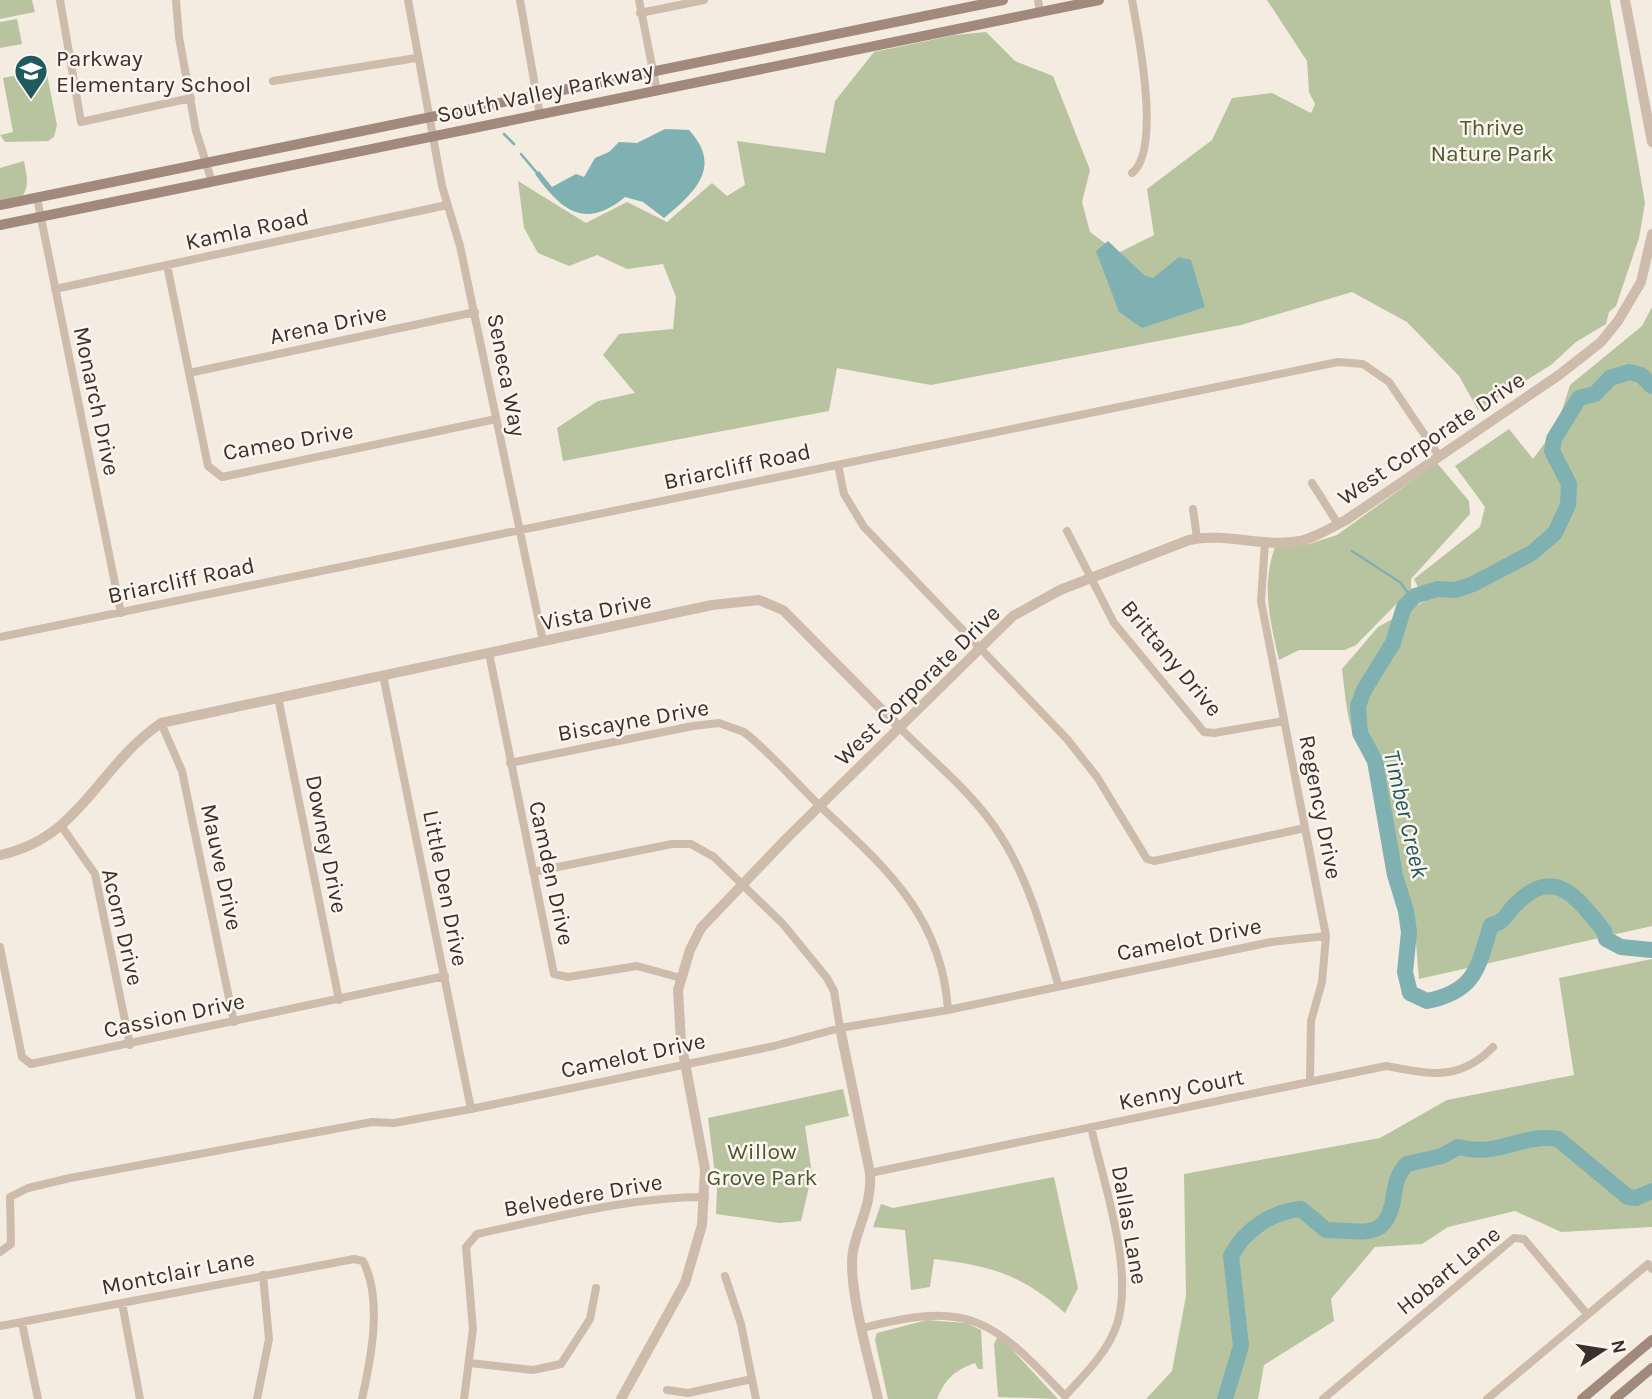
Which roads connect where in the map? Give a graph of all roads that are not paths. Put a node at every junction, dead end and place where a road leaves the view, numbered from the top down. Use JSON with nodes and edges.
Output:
{"nodes":[{"id":1,"x":60,"y":0,"type":"edge"},
{"id":2,"x":176,"y":0,"type":"edge"},
{"id":3,"x":408,"y":0,"type":"edge"},
{"id":4,"x":520,"y":0,"type":"edge"},
{"id":5,"x":639,"y":0,"type":"edge"},
{"id":6,"x":705,"y":0,"type":"edge"},
{"id":7,"x":1003,"y":0,"type":"edge"},
{"id":8,"x":1038,"y":0,"type":"edge"},
{"id":9,"x":1099,"y":0,"type":"edge"},
{"id":10,"x":1132,"y":0,"type":"edge"},
{"id":11,"x":1625,"y":0,"type":"edge"},
{"id":12,"x":1040,"y":12,"type":"junction"},
{"id":13,"x":640,"y":13,"type":"junction"},
{"id":14,"x":416,"y":58,"type":"junction"},
{"id":15,"x":653,"y":72,"type":"junction"},
{"id":16,"x":273,"y":81,"type":"dead end"},
{"id":17,"x":657,"y":90,"type":"junction"},
{"id":18,"x":537,"y":95,"type":"junction"},
{"id":19,"x":191,"y":98,"type":"junction"},
{"id":20,"x":540,"y":114,"type":"junction"},
{"id":21,"x":429,"y":117,"type":"junction"},
{"id":22,"x":433,"y":136,"type":"junction"},
{"id":23,"x":1652,"y":142,"type":"edge"},
{"id":24,"x":208,"y":163,"type":"junction"},
{"id":25,"x":1132,"y":173,"type":"dead end"},
{"id":26,"x":212,"y":182,"type":"junction"},
{"id":27,"x":37,"y":198,"type":"junction"},
{"id":28,"x":0,"y":205,"type":"edge"},
{"id":29,"x":447,"y":205,"type":"junction"},
{"id":30,"x":40,"y":217,"type":"junction"},
{"id":31,"x":0,"y":226,"type":"edge"},
{"id":32,"x":1652,"y":234,"type":"edge"},
{"id":33,"x":167,"y":265,"type":"junction"},
{"id":34,"x":55,"y":289,"type":"junction"},
{"id":35,"x":475,"y":313,"type":"junction"},
{"id":36,"x":189,"y":373,"type":"junction"},
{"id":37,"x":496,"y":419,"type":"junction"},
{"id":38,"x":1439,"y":456,"type":"junction"},
{"id":39,"x":838,"y":465,"type":"junction"},
{"id":40,"x":1312,"y":483,"type":"dead end"},
{"id":41,"x":1193,"y":509,"type":"dead end"},
{"id":42,"x":1338,"y":524,"type":"junction"},
{"id":43,"x":518,"y":531,"type":"junction"},
{"id":44,"x":1067,"y":531,"type":"dead end"},
{"id":45,"x":1197,"y":538,"type":"junction"},
{"id":46,"x":1265,"y":542,"type":"junction"},
{"id":47,"x":1090,"y":578,"type":"junction"},
{"id":48,"x":121,"y":613,"type":"junction"},
{"id":49,"x":0,"y":637,"type":"edge"},
{"id":50,"x":543,"y":641,"type":"junction"},
{"id":51,"x":980,"y":649,"type":"junction"},
{"id":52,"x":489,"y":653,"type":"junction"},
{"id":53,"x":383,"y":675,"type":"junction"},
{"id":54,"x":278,"y":696,"type":"junction"},
{"id":55,"x":1284,"y":721,"type":"junction"},
{"id":56,"x":161,"y":723,"type":"junction"},
{"id":57,"x":901,"y":729,"type":"junction"},
{"id":58,"x":510,"y":763,"type":"junction"},
{"id":59,"x":820,"y":806,"type":"junction"},
{"id":60,"x":62,"y":827,"type":"junction"},
{"id":61,"x":1305,"y":828,"type":"junction"},
{"id":62,"x":0,"y":855,"type":"edge"},
{"id":63,"x":533,"y":872,"type":"junction"},
{"id":64,"x":740,"y":886,"type":"junction"},
{"id":65,"x":1326,"y":936,"type":"junction"},
{"id":66,"x":0,"y":947,"type":"edge"},
{"id":67,"x":445,"y":976,"type":"junction"},
{"id":68,"x":681,"y":978,"type":"junction"},
{"id":69,"x":1058,"y":984,"type":"junction"},
{"id":70,"x":339,"y":1000,"type":"junction"},
{"id":71,"x":948,"y":1010,"type":"junction"},
{"id":72,"x":234,"y":1023,"type":"junction"},
{"id":73,"x":840,"y":1028,"type":"junction"},
{"id":74,"x":130,"y":1045,"type":"junction"},
{"id":75,"x":1493,"y":1047,"type":"dead end"},
{"id":76,"x":685,"y":1063,"type":"junction"},
{"id":77,"x":1310,"y":1080,"type":"junction"},
{"id":78,"x":471,"y":1109,"type":"junction"},
{"id":79,"x":1091,"y":1127,"type":"junction"},
{"id":80,"x":870,"y":1173,"type":"junction"},
{"id":81,"x":705,"y":1197,"type":"junction"},
{"id":82,"x":0,"y":1252,"type":"edge"},
{"id":83,"x":1652,"y":1269,"type":"edge"},
{"id":84,"x":263,"y":1275,"type":"junction"},
{"id":85,"x":724,"y":1276,"type":"dead end"},
{"id":86,"x":596,"y":1288,"type":"dead end"},
{"id":87,"x":122,"y":1303,"type":"junction"},
{"id":88,"x":1587,"y":1314,"type":"junction"},
{"id":89,"x":22,"y":1323,"type":"junction"},
{"id":90,"x":0,"y":1326,"type":"edge"},
{"id":91,"x":863,"y":1328,"type":"junction"},
{"id":92,"x":1652,"y":1340,"type":"edge"},
{"id":93,"x":470,"y":1363,"type":"junction"},
{"id":94,"x":1652,"y":1368,"type":"edge"},
{"id":95,"x":752,"y":1379,"type":"junction"},
{"id":96,"x":667,"y":1390,"type":"dead end"},
{"id":97,"x":38,"y":1399,"type":"edge"},
{"id":98,"x":140,"y":1399,"type":"edge"},
{"id":99,"x":257,"y":1399,"type":"edge"},
{"id":100,"x":362,"y":1399,"type":"edge"},
{"id":101,"x":464,"y":1399,"type":"edge"},
{"id":102,"x":621,"y":1399,"type":"edge"},
{"id":103,"x":756,"y":1399,"type":"edge"},
{"id":104,"x":878,"y":1399,"type":"edge"},
{"id":105,"x":1324,"y":1399,"type":"edge"},
{"id":106,"x":1487,"y":1399,"type":"edge"},
{"id":107,"x":1582,"y":1399,"type":"edge"},
{"id":108,"x":1615,"y":1399,"type":"edge"}],
"edges":[{"from":1,"to":19,"type":"street"},
{"from":2,"to":19,"type":"street"},
{"from":3,"to":14,"type":"street","name":"Seneca Way"},
{"from":4,"to":18,"type":"street"},
{"from":5,"to":13,"type":"street"},
{"from":6,"to":13,"type":"street"},
{"from":7,"to":15,"type":"main road","name":"South Valley Parkway"},
{"from":8,"to":12,"type":"street"},
{"from":9,"to":12,"type":"main road","name":"South Valley Parkway"},
{"from":10,"to":25,"type":"street"},
{"from":11,"to":23,"type":"street"},
{"from":12,"to":17,"type":"main road","name":"South Valley Parkway"},
{"from":13,"to":15,"type":"street"},
{"from":14,"to":16,"type":"street"},
{"from":14,"to":21,"type":"street","name":"Seneca Way"},
{"from":15,"to":17,"type":"street"},
{"from":15,"to":18,"type":"main road","name":"South Valley Parkway"},
{"from":17,"to":20,"type":"main road","name":"South Valley Parkway"},
{"from":18,"to":20,"type":"street"},
{"from":18,"to":21,"type":"main road","name":"South Valley Parkway"},
{"from":19,"to":24,"type":"street"},
{"from":20,"to":22,"type":"main road","name":"South Valley Parkway"},
{"from":21,"to":22,"type":"street","name":"Seneca Way"},
{"from":21,"to":24,"type":"main road","name":"South Valley Parkway"},
{"from":22,"to":26,"type":"main road","name":"South Valley Parkway"},
{"from":22,"to":29,"type":"street","name":"Seneca Way"},
{"from":24,"to":26,"type":"street"},
{"from":24,"to":27,"type":"main road","name":"South Valley Parkway"},
{"from":26,"to":30,"type":"main road","name":"South Valley Parkway"},
{"from":27,"to":28,"type":"main road","name":"South Valley Parkway"},
{"from":27,"to":30,"type":"street","name":"Monarch Drive"},
{"from":29,"to":33,"type":"street","name":"Kamla Road"},
{"from":29,"to":35,"type":"street","name":"Seneca Way"},
{"from":30,"to":31,"type":"main road","name":"South Valley Parkway"},
{"from":30,"to":34,"type":"street","name":"Monarch Drive"},
{"from":32,"to":38,"type":"street","name":"West Corporate Drive"},
{"from":33,"to":34,"type":"street","name":"Kamla Road"},
{"from":33,"to":36,"type":"street","name":"Cameo Drive"},
{"from":34,"to":48,"type":"street","name":"Monarch Drive"},
{"from":35,"to":36,"type":"street","name":"Arena Drive"},
{"from":35,"to":37,"type":"street","name":"Seneca Way"},
{"from":36,"to":37,"type":"street","name":"Cameo Drive"},
{"from":37,"to":43,"type":"street","name":"Seneca Way"},
{"from":38,"to":39,"type":"street","name":"Briarcliff Road"},
{"from":38,"to":42,"type":"street","name":"West Corporate Drive"},
{"from":39,"to":43,"type":"street","name":"Briarcliff Road"},
{"from":39,"to":51,"type":"street"},
{"from":40,"to":42,"type":"street"},
{"from":41,"to":45,"type":"street"},
{"from":42,"to":46,"type":"street","name":"West Corporate Drive"},
{"from":43,"to":48,"type":"street","name":"Briarcliff Road"},
{"from":43,"to":50,"type":"street","name":"Seneca Way"},
{"from":44,"to":47,"type":"street"},
{"from":45,"to":46,"type":"street","name":"West Corporate Drive"},
{"from":45,"to":47,"type":"street","name":"West Corporate Drive"},
{"from":46,"to":55,"type":"street","name":"Regency Drive"},
{"from":47,"to":51,"type":"street","name":"West Corporate Drive"},
{"from":47,"to":55,"type":"street","name":"Brittany Drive"},
{"from":48,"to":49,"type":"street","name":"Briarcliff Road"},
{"from":50,"to":52,"type":"street","name":"Vista Drive"},
{"from":50,"to":57,"type":"street","name":"Vista Drive"},
{"from":51,"to":57,"type":"street","name":"West Corporate Drive"},
{"from":51,"to":61,"type":"street"},
{"from":52,"to":53,"type":"street","name":"Vista Drive"},
{"from":52,"to":58,"type":"street","name":"Camden Drive"},
{"from":53,"to":54,"type":"street","name":"Vista Drive"},
{"from":53,"to":67,"type":"street","name":"Little Den Drive"},
{"from":54,"to":56,"type":"street","name":"Vista Drive"},
{"from":54,"to":70,"type":"street","name":"Downey Drive"},
{"from":55,"to":61,"type":"street","name":"Regency Drive"},
{"from":56,"to":60,"type":"street","name":"Vista Drive"},
{"from":56,"to":72,"type":"street","name":"Mauve Drive"},
{"from":57,"to":59,"type":"street","name":"West Corporate Drive"},
{"from":57,"to":69,"type":"street","name":"Vista Drive"},
{"from":58,"to":59,"type":"street","name":"Biscayne Drive"},
{"from":58,"to":63,"type":"street","name":"Camden Drive"},
{"from":59,"to":64,"type":"street","name":"West Corporate Drive"},
{"from":59,"to":71,"type":"street","name":"Biscayne Drive"},
{"from":60,"to":62,"type":"street","name":"Vista Drive"},
{"from":60,"to":74,"type":"street","name":"Acorn Drive"},
{"from":61,"to":65,"type":"street","name":"Regency Drive"},
{"from":63,"to":64,"type":"street"},
{"from":63,"to":68,"type":"street","name":"Camden Drive"},
{"from":64,"to":68,"type":"street","name":"West Corporate Drive"},
{"from":64,"to":73,"type":"street"},
{"from":65,"to":69,"type":"street","name":"Camelot Drive"},
{"from":65,"to":77,"type":"street","name":"Regency Drive"},
{"from":66,"to":74,"type":"street","name":"Cassion Drive"},
{"from":67,"to":70,"type":"street","name":"Cassion Drive"},
{"from":67,"to":78,"type":"street","name":"Little Den Drive"},
{"from":68,"to":76,"type":"street","name":"West Corporate Drive"},
{"from":69,"to":71,"type":"street","name":"Camelot Drive"},
{"from":70,"to":72,"type":"street","name":"Cassion Drive"},
{"from":71,"to":73,"type":"street","name":"Camelot Drive"},
{"from":72,"to":74,"type":"street","name":"Cassion Drive"},
{"from":73,"to":76,"type":"street","name":"Camelot Drive"},
{"from":73,"to":80,"type":"street"},
{"from":75,"to":77,"type":"street","name":"Kenny Court"},
{"from":76,"to":78,"type":"street","name":"Camelot Drive"},
{"from":76,"to":81,"type":"street","name":"West Corporate Drive"},
{"from":77,"to":79,"type":"street","name":"Kenny Court"},
{"from":78,"to":82,"type":"street","name":"Camelot Drive"},
{"from":79,"to":80,"type":"street","name":"Kenny Court"},
{"from":79,"to":91,"type":"street","name":"Dallas Lane"},
{"from":80,"to":91,"type":"street"},
{"from":81,"to":93,"type":"street","name":"Belvedere Drive"},
{"from":81,"to":102,"type":"street","name":"West Corporate Drive"},
{"from":83,"to":88,"type":"street"},
{"from":84,"to":87,"type":"street","name":"Montclair Lane"},
{"from":84,"to":99,"type":"street"},
{"from":84,"to":100,"type":"street","name":"Montclair Lane"},
{"from":85,"to":95,"type":"street"},
{"from":86,"to":93,"type":"street"},
{"from":87,"to":89,"type":"street","name":"Montclair Lane"},
{"from":87,"to":98,"type":"street"},
{"from":88,"to":105,"type":"street","name":"Hobart Lane"},
{"from":88,"to":106,"type":"street"},
{"from":89,"to":90,"type":"street","name":"Montclair Lane"},
{"from":89,"to":97,"type":"street"},
{"from":91,"to":104,"type":"street"},
{"from":92,"to":107,"type":"main road"},
{"from":93,"to":101,"type":"street"},
{"from":94,"to":108,"type":"main road"},
{"from":95,"to":96,"type":"street"},
{"from":95,"to":103,"type":"street"}]}
